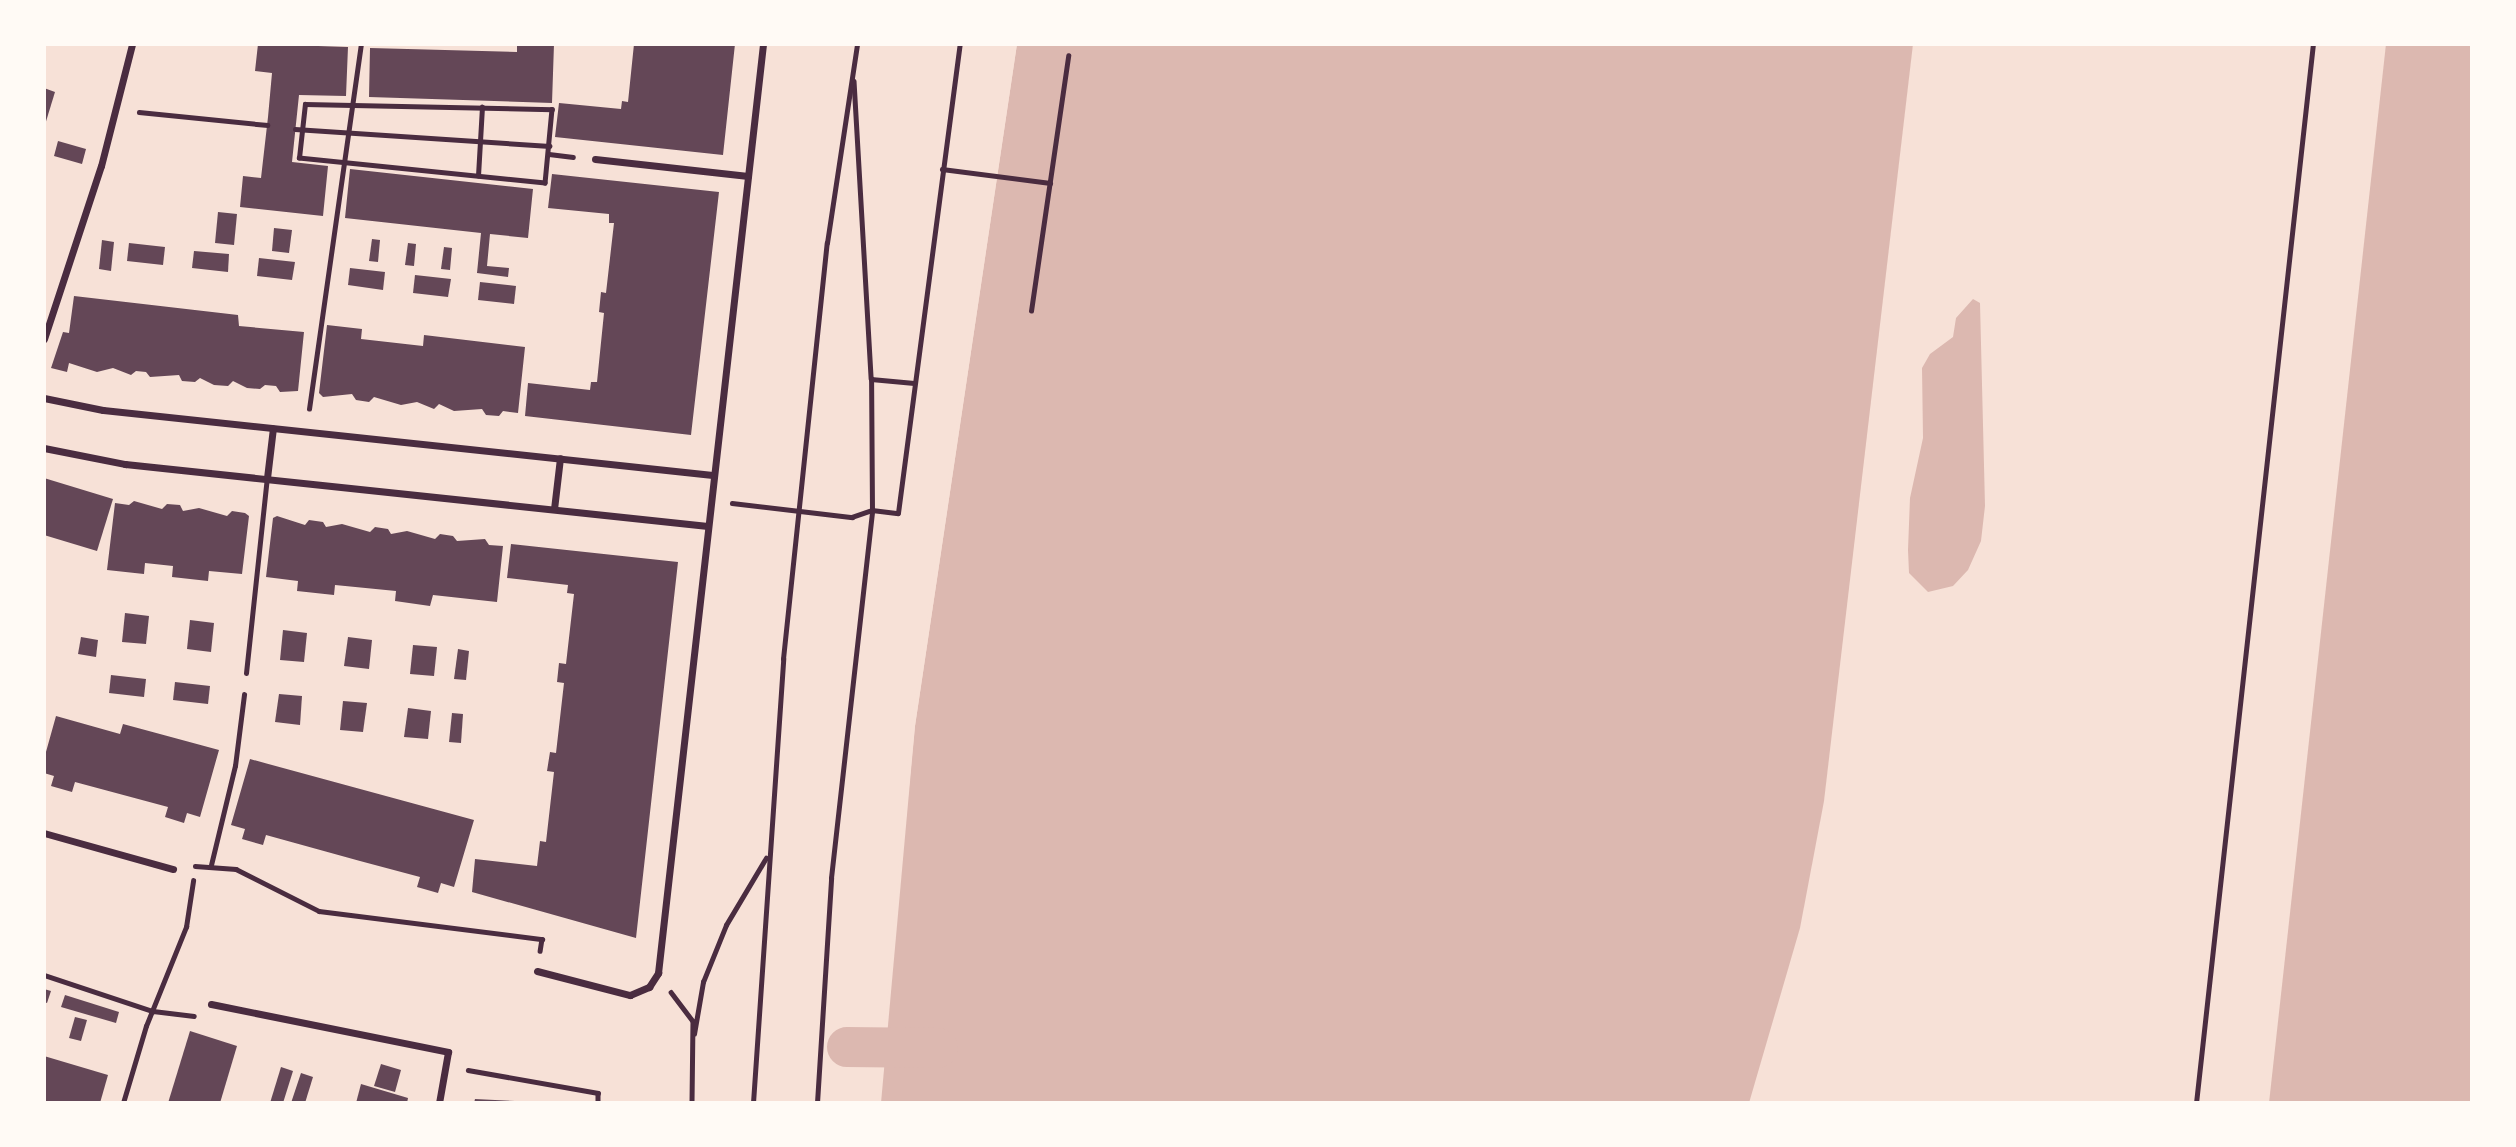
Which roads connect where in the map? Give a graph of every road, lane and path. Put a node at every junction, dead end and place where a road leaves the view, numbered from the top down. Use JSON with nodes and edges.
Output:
{"nodes":[{"id":1,"x":132,"y":44,"type":"edge"},
{"id":2,"x":361,"y":44,"type":"edge"},
{"id":3,"x":762,"y":44,"type":"edge"},
{"id":4,"x":857,"y":44,"type":"edge"},
{"id":5,"x":960,"y":44,"type":"edge"},
{"id":6,"x":2313,"y":44,"type":"edge"},
{"id":7,"x":1069,"y":56,"type":"dead end"},
{"id":8,"x":854,"y":71,"type":"junction"},
{"id":9,"x":352,"y":105,"type":"junction"},
{"id":10,"x":482,"y":107,"type":"junction"},
{"id":11,"x":116,"y":110,"type":"junction"},
{"id":12,"x":267,"y":125,"type":"dead end"},
{"id":13,"x":299,"y":129,"type":"junction"},
{"id":14,"x":348,"y":134,"type":"junction"},
{"id":15,"x":480,"y":142,"type":"junction"},
{"id":16,"x":549,"y":146,"type":"junction"},
{"id":17,"x":549,"y":154,"type":"junction"},
{"id":18,"x":558,"y":155,"type":"dead end"},
{"id":19,"x":595,"y":159,"type":"dead end"},
{"id":20,"x":344,"y":162,"type":"junction"},
{"id":21,"x":942,"y":169,"type":"junction"},
{"id":22,"x":748,"y":176,"type":"junction"},
{"id":23,"x":478,"y":177,"type":"junction"},
{"id":24,"x":1050,"y":183,"type":"junction"},
{"id":25,"x":1031,"y":312,"type":"dead end"},
{"id":26,"x":44,"y":338,"type":"edge"},
{"id":27,"x":871,"y":380,"type":"junction"},
{"id":28,"x":914,"y":383,"type":"junction"},
{"id":29,"x":44,"y":398,"type":"edge"},
{"id":30,"x":273,"y":428,"type":"junction"},
{"id":31,"x":306,"y":431,"type":"junction"},
{"id":32,"x":44,"y":448,"type":"edge"},
{"id":33,"x":560,"y":458,"type":"junction"},
{"id":34,"x":713,"y":475,"type":"junction"},
{"id":35,"x":267,"y":478,"type":"junction"},
{"id":36,"x":723,"y":502,"type":"dead end"},
{"id":37,"x":554,"y":509,"type":"junction"},
{"id":38,"x":872,"y":510,"type":"junction"},
{"id":39,"x":801,"y":511,"type":"junction"},
{"id":40,"x":708,"y":526,"type":"junction"},
{"id":41,"x":246,"y":673,"type":"joint"},
{"id":42,"x":44,"y":833,"type":"edge"},
{"id":43,"x":768,"y":855,"type":"junction"},
{"id":44,"x":211,"y":865,"type":"junction"},
{"id":45,"x":193,"y":866,"type":"junction"},
{"id":46,"x":173,"y":869,"type":"joint"},
{"id":47,"x":537,"y":971,"type":"joint"},
{"id":48,"x":44,"y":975,"type":"edge"},
{"id":49,"x":672,"y":992,"type":"dead end"},
{"id":50,"x":211,"y":1004,"type":"joint"},
{"id":51,"x":153,"y":1011,"type":"junction"},
{"id":52,"x":694,"y":1034,"type":"junction"},
{"id":53,"x":445,"y":1066,"type":"junction"},
{"id":54,"x":123,"y":1103,"type":"edge"},
{"id":55,"x":439,"y":1103,"type":"edge"},
{"id":56,"x":598,"y":1103,"type":"edge"},
{"id":57,"x":692,"y":1103,"type":"edge"},
{"id":58,"x":753,"y":1103,"type":"edge"},
{"id":59,"x":817,"y":1103,"type":"edge"},
{"id":60,"x":2196,"y":1103,"type":"edge"}],
"edges":[{"from":1,"to":11,"type":"street"},
{"from":2,"to":9,"type":"path"},
{"from":3,"to":22,"type":"street"},
{"from":4,"to":8,"type":"path"},
{"from":5,"to":21,"type":"path"},
{"from":6,"to":60,"type":"lane"},
{"from":7,"to":24,"type":"path"},
{"from":8,"to":27,"type":"path"},
{"from":8,"to":39,"type":"path"},
{"from":9,"to":10,"type":"path"},
{"from":9,"to":13,"type":"path"},
{"from":9,"to":14,"type":"path"},
{"from":10,"to":15,"type":"path"},
{"from":10,"to":16,"type":"path"},
{"from":11,"to":12,"type":"path"},
{"from":11,"to":26,"type":"street"},
{"from":13,"to":14,"type":"path"},
{"from":13,"to":20,"type":"path"},
{"from":14,"to":15,"type":"path"},
{"from":14,"to":20,"type":"path"},
{"from":15,"to":16,"type":"path"},
{"from":15,"to":23,"type":"path"},
{"from":16,"to":17,"type":"path"},
{"from":17,"to":18,"type":"path"},
{"from":17,"to":23,"type":"path"},
{"from":19,"to":22,"type":"street"},
{"from":20,"to":23,"type":"path"},
{"from":20,"to":31,"type":"path"},
{"from":21,"to":24,"type":"path"},
{"from":21,"to":28,"type":"path"},
{"from":22,"to":34,"type":"street"},
{"from":24,"to":25,"type":"path"},
{"from":27,"to":28,"type":"path"},
{"from":27,"to":38,"type":"path"},
{"from":28,"to":38,"type":"path"},
{"from":29,"to":30,"type":"street"},
{"from":30,"to":31,"type":"street"},
{"from":30,"to":35,"type":"street"},
{"from":31,"to":33,"type":"street"},
{"from":32,"to":35,"type":"street"},
{"from":33,"to":34,"type":"street"},
{"from":33,"to":37,"type":"street"},
{"from":34,"to":40,"type":"street"},
{"from":35,"to":37,"type":"street"},
{"from":35,"to":41,"type":"lane"},
{"from":36,"to":39,"type":"path"},
{"from":37,"to":40,"type":"street"},
{"from":38,"to":39,"type":"path"},
{"from":38,"to":59,"type":"path"},
{"from":39,"to":43,"type":"path"},
{"from":40,"to":47,"type":"street"},
{"from":41,"to":44,"type":"path"},
{"from":42,"to":46,"type":"street"},
{"from":43,"to":52,"type":"path"},
{"from":43,"to":58,"type":"path"},
{"from":44,"to":45,"type":"path"},
{"from":44,"to":47,"type":"path"},
{"from":45,"to":46,"type":"path"},
{"from":45,"to":51,"type":"path"},
{"from":48,"to":51,"type":"path"},
{"from":49,"to":52,"type":"path"},
{"from":50,"to":51,"type":"path"},
{"from":50,"to":53,"type":"street"},
{"from":51,"to":54,"type":"path"},
{"from":52,"to":57,"type":"path"},
{"from":53,"to":55,"type":"street"},
{"from":53,"to":56,"type":"path"}]}
